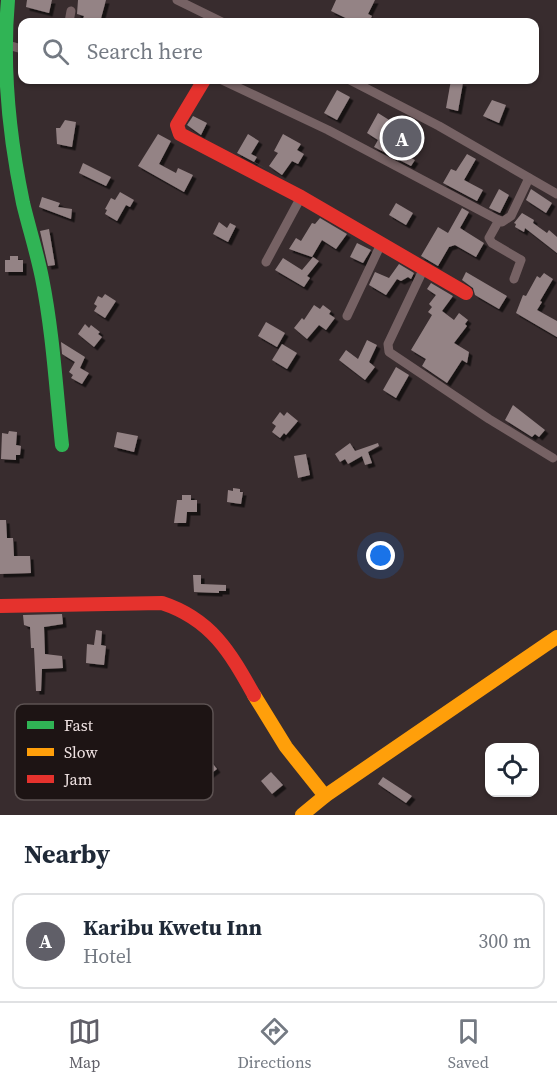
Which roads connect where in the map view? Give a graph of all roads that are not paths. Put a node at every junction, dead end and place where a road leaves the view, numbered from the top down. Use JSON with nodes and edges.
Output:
{"nodes":[{"id":1,"x":8,"y":0,"type":"edge"},
{"id":2,"x":177,"y":0,"type":"edge"},
{"id":3,"x":71,"y":11,"type":"dead end"},
{"id":4,"x":70,"y":18,"type":"edge"},
{"id":5,"x":214,"y":18,"type":"edge"},
{"id":6,"x":4,"y":44,"type":"junction"},
{"id":7,"x":18,"y":48,"type":"edge"},
{"id":8,"x":202,"y":84,"type":"edge"},
{"id":9,"x":230,"y":84,"type":"edge"},
{"id":10,"x":358,"y":84,"type":"edge"},
{"id":11,"x":528,"y":178,"type":"junction"},
{"id":12,"x":557,"y":194,"type":"edge"},
{"id":13,"x":301,"y":197,"type":"junction"},
{"id":14,"x":499,"y":220,"type":"junction"},
{"id":15,"x":381,"y":244,"type":"junction"},
{"id":16,"x":266,"y":262,"type":"dead end"},
{"id":17,"x":424,"y":268,"type":"junction"},
{"id":18,"x":513,"y":279,"type":"dead end"},
{"id":19,"x":466,"y":293,"type":"dead end"},
{"id":20,"x":347,"y":316,"type":"dead end"},
{"id":21,"x":62,"y":445,"type":"dead end"},
{"id":22,"x":552,"y":458,"type":"dead end"},
{"id":23,"x":0,"y":606,"type":"edge"},
{"id":24,"x":557,"y":638,"type":"edge"},
{"id":25,"x":325,"y":796,"type":"junction"},
{"id":26,"x":302,"y":815,"type":"edge"}],
"edges":[{"from":1,"to":6,"type":"street"},
{"from":2,"to":5,"type":"street"},
{"from":3,"to":4,"type":"street"},
{"from":6,"to":7,"type":"street"},
{"from":6,"to":21,"type":"street"},
{"from":8,"to":13,"type":"street"},
{"from":9,"to":14,"type":"street"},
{"from":10,"to":11,"type":"street"},
{"from":11,"to":12,"type":"street"},
{"from":11,"to":14,"type":"street"},
{"from":13,"to":15,"type":"street"},
{"from":13,"to":16,"type":"street"},
{"from":14,"to":18,"type":"street"},
{"from":15,"to":17,"type":"street"},
{"from":15,"to":20,"type":"street"},
{"from":17,"to":19,"type":"street"},
{"from":17,"to":22,"type":"street"},
{"from":23,"to":25,"type":"street"},
{"from":24,"to":25,"type":"street"},
{"from":25,"to":26,"type":"street"}]}
